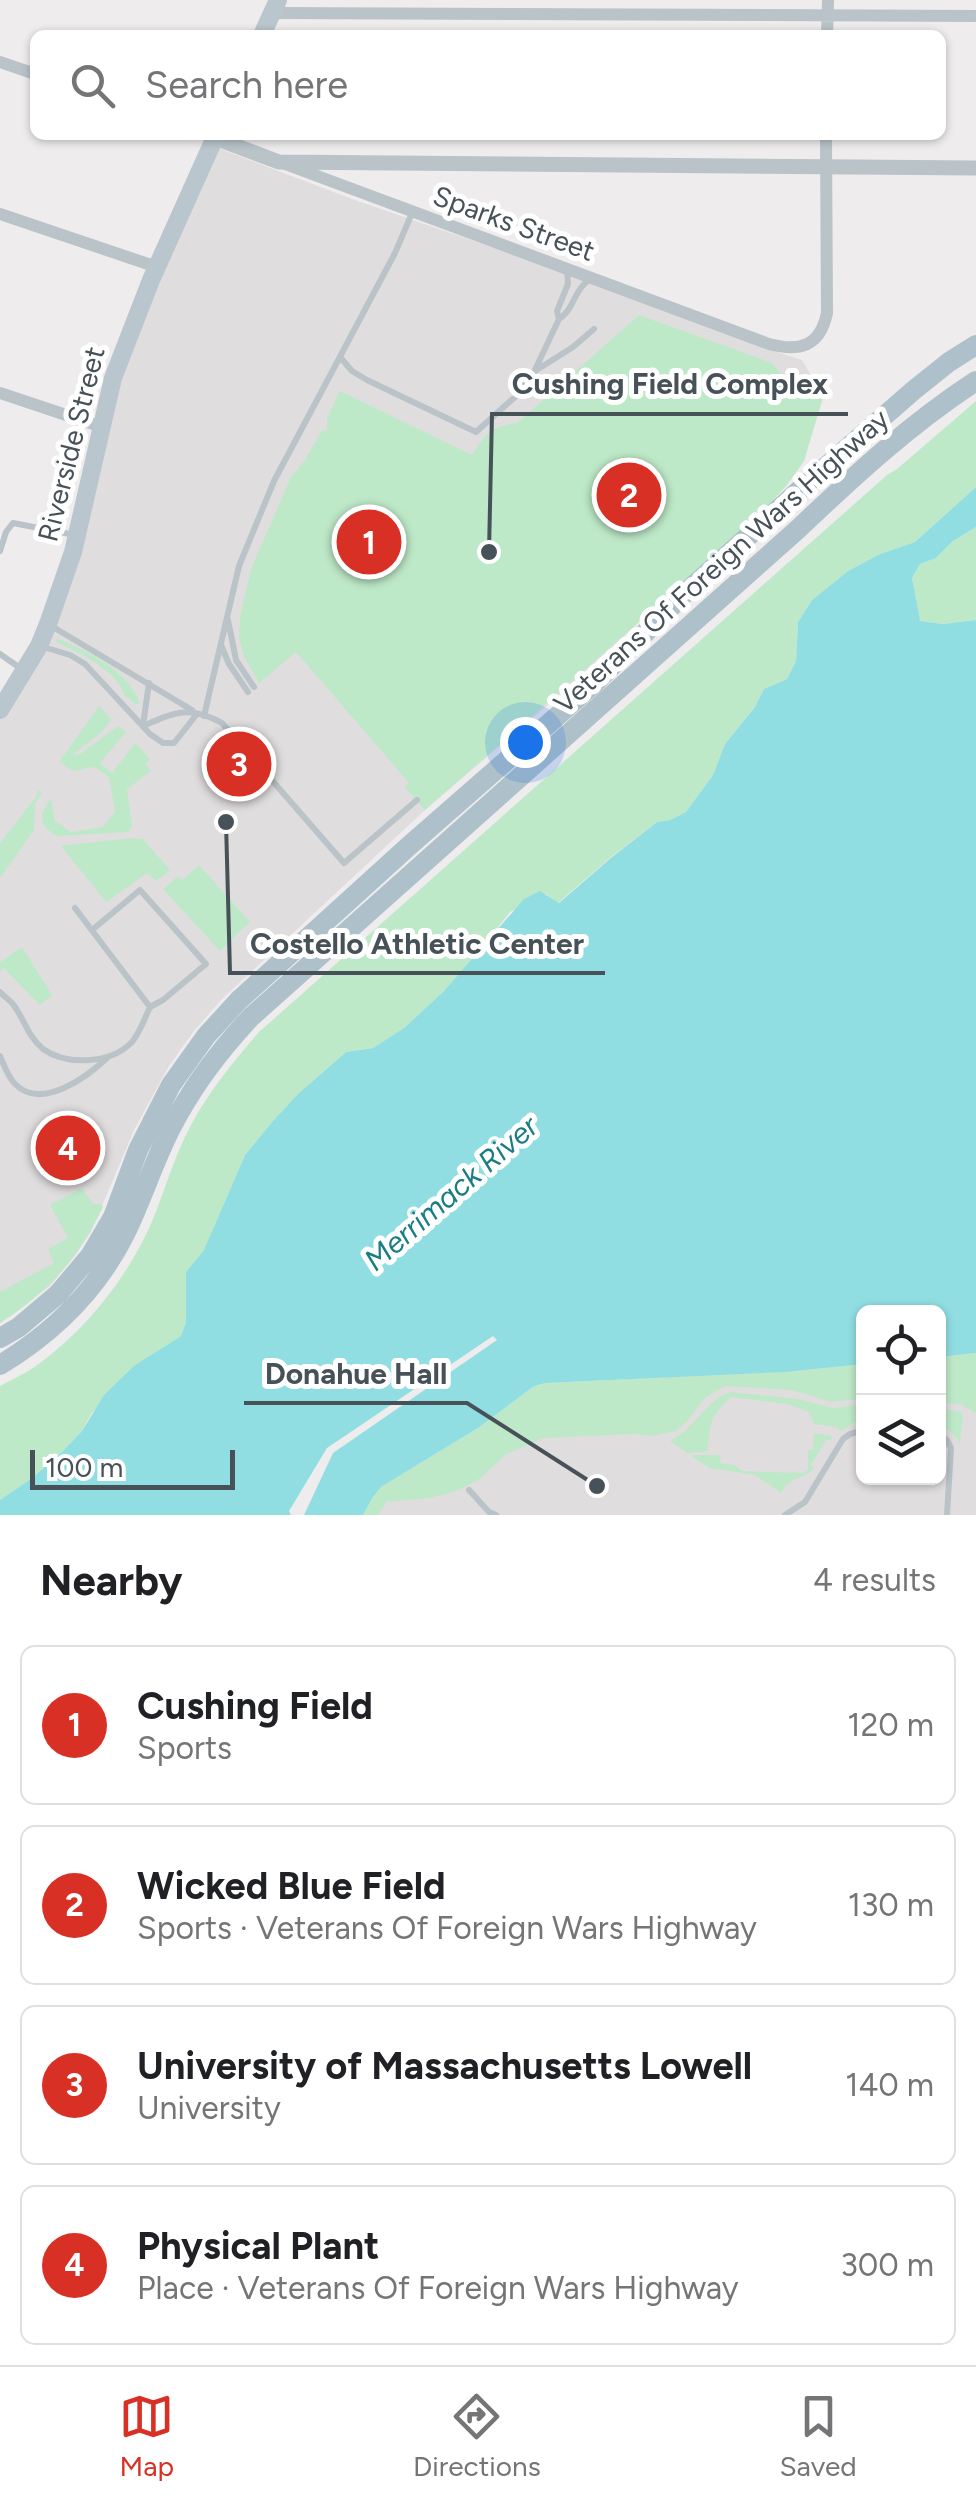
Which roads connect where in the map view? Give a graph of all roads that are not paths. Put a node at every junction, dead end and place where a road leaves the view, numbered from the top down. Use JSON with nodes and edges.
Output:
{"nodes":[{"id":1,"x":828,"y":0,"type":"edge"},
{"id":2,"x":275,"y":6,"type":"edge"},
{"id":3,"x":828,"y":15,"type":"junction"},
{"id":4,"x":976,"y":16,"type":"edge"},
{"id":5,"x":264,"y":30,"type":"edge"},
{"id":6,"x":827,"y":30,"type":"edge"},
{"id":7,"x":0,"y":62,"type":"edge"},
{"id":8,"x":30,"y":72,"type":"edge"},
{"id":9,"x":211,"y":140,"type":"edge"},
{"id":10,"x":223,"y":140,"type":"edge"},
{"id":11,"x":826,"y":140,"type":"edge"},
{"id":12,"x":279,"y":162,"type":"junction"},
{"id":13,"x":826,"y":168,"type":"junction"},
{"id":14,"x":976,"y":168,"type":"edge"},
{"id":15,"x":413,"y":212,"type":"junction"},
{"id":16,"x":0,"y":214,"type":"edge"},
{"id":17,"x":157,"y":267,"type":"junction"},
{"id":18,"x":568,"y":269,"type":"junction"},
{"id":19,"x":592,"y":278,"type":"junction"},
{"id":20,"x":558,"y":319,"type":"junction"},
{"id":21,"x":594,"y":328,"type":"dead end"},
{"id":22,"x":976,"y":345,"type":"edge"},
{"id":23,"x":340,"y":357,"type":"junction"},
{"id":24,"x":534,"y":372,"type":"junction"},
{"id":25,"x":976,"y":382,"type":"edge"},
{"id":26,"x":0,"y":393,"type":"edge"},
{"id":27,"x":102,"y":427,"type":"junction"},
{"id":28,"x":76,"y":536,"type":"junction"},
{"id":29,"x":0,"y":551,"type":"edge"},
{"id":30,"x":228,"y":617,"type":"junction"},
{"id":31,"x":48,"y":624,"type":"junction"},
{"id":32,"x":220,"y":644,"type":"junction"},
{"id":33,"x":39,"y":646,"type":"junction"},
{"id":34,"x":0,"y":654,"type":"edge"},
{"id":35,"x":24,"y":671,"type":"junction"},
{"id":36,"x":149,"y":683,"type":"junction"},
{"id":37,"x":0,"y":710,"type":"edge"},
{"id":38,"x":200,"y":715,"type":"junction"},
{"id":39,"x":142,"y":726,"type":"junction"},
{"id":40,"x":416,"y":800,"type":"dead end"},
{"id":41,"x":75,"y":908,"type":"dead end"},
{"id":42,"x":92,"y":930,"type":"junction"},
{"id":43,"x":0,"y":993,"type":"edge"},
{"id":44,"x":150,"y":1006,"type":"junction"},
{"id":45,"x":112,"y":1054,"type":"junction"},
{"id":46,"x":0,"y":1056,"type":"edge"},
{"id":47,"x":0,"y":1338,"type":"edge"},
{"id":48,"x":0,"y":1365,"type":"edge"},
{"id":49,"x":856,"y":1432,"type":"edge"},
{"id":50,"x":946,"y":1439,"type":"edge"},
{"id":51,"x":469,"y":1490,"type":"dead end"},
{"id":52,"x":496,"y":1515,"type":"edge"},
{"id":53,"x":785,"y":1515,"type":"edge"},
{"id":54,"x":946,"y":1515,"type":"edge"}],
"edges":[{"from":1,"to":3,"type":"street"},
{"from":2,"to":3,"type":"street"},
{"from":2,"to":5,"type":"main road"},
{"from":3,"to":4,"type":"street"},
{"from":3,"to":6,"type":"street"},
{"from":7,"to":8,"type":"street"},
{"from":9,"to":17,"type":"main road","name":"Riverside Street"},
{"from":10,"to":12,"type":"street","name":"Sparks Street"},
{"from":11,"to":13,"type":"street"},
{"from":12,"to":13,"type":"street"},
{"from":12,"to":15,"type":"street","name":"Sparks Street"},
{"from":13,"to":14,"type":"street"},
{"from":13,"to":19,"type":"street","name":"Sparks Street"},
{"from":15,"to":18,"type":"street","name":"Sparks Street"},
{"from":15,"to":23,"type":"lane"},
{"from":16,"to":17,"type":"street"},
{"from":17,"to":27,"type":"main road","name":"Riverside Street"},
{"from":18,"to":19,"type":"street","name":"Sparks Street"},
{"from":18,"to":20,"type":"lane"},
{"from":19,"to":20,"type":"lane"},
{"from":20,"to":24,"type":"lane"},
{"from":21,"to":24,"type":"lane"},
{"from":22,"to":47,"type":"main road","name":"Veterans Of Foreign Wars Highway"},
{"from":23,"to":24,"type":"lane"},
{"from":23,"to":30,"type":"lane"},
{"from":25,"to":48,"type":"main road","name":"Veterans Of Foreign Wars Highway"},
{"from":26,"to":27,"type":"street"},
{"from":27,"to":28,"type":"main road","name":"Riverside Street"},
{"from":28,"to":29,"type":"lane"},
{"from":28,"to":31,"type":"main road","name":"Riverside Street"},
{"from":30,"to":32,"type":"lane"},
{"from":30,"to":32,"type":"lane"},
{"from":31,"to":33,"type":"main road","name":"Riverside Street"},
{"from":31,"to":36,"type":"lane"},
{"from":32,"to":38,"type":"lane"},
{"from":33,"to":35,"type":"main road","name":"Riverside Street"},
{"from":33,"to":39,"type":"lane"},
{"from":34,"to":35,"type":"lane"},
{"from":35,"to":37,"type":"main road","name":"Riverside Street"},
{"from":36,"to":38,"type":"lane"},
{"from":36,"to":39,"type":"lane"},
{"from":38,"to":39,"type":"lane"},
{"from":38,"to":39,"type":"lane"},
{"from":38,"to":40,"type":"lane"},
{"from":41,"to":42,"type":"lane"},
{"from":42,"to":44,"type":"lane"},
{"from":42,"to":44,"type":"lane"},
{"from":43,"to":45,"type":"lane"},
{"from":44,"to":45,"type":"lane"},
{"from":45,"to":46,"type":"lane"},
{"from":49,"to":53,"type":"lane"},
{"from":50,"to":54,"type":"lane"},
{"from":51,"to":52,"type":"lane"}]}
